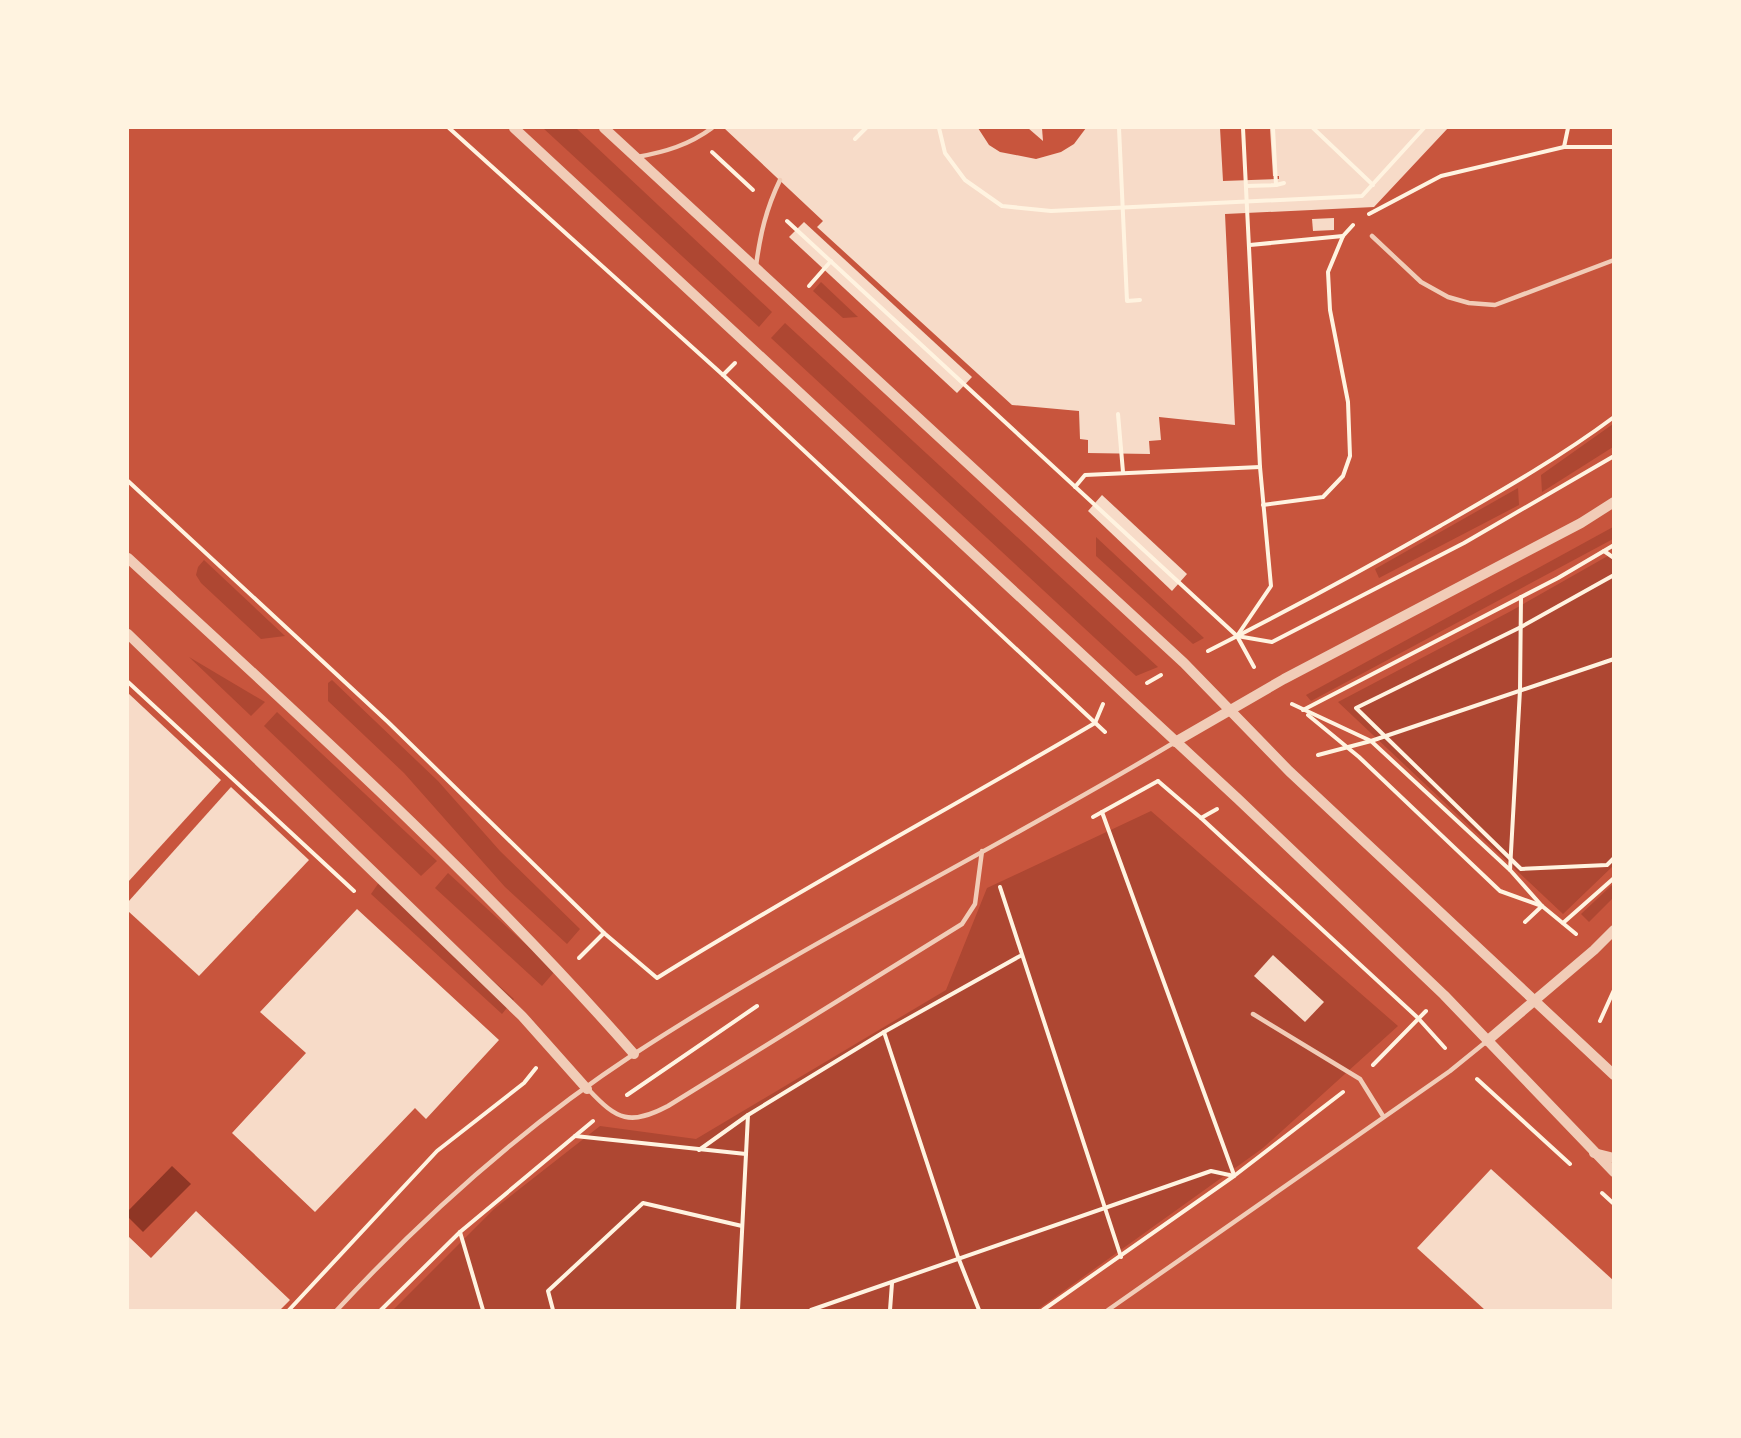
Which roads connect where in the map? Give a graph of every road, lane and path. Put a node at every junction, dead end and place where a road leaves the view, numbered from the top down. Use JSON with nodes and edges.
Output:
{"nodes":[{"id":1,"x":449,"y":128,"type":"edge"},
{"id":2,"x":514,"y":128,"type":"edge"},
{"id":3,"x":604,"y":128,"type":"edge"},
{"id":4,"x":712,"y":128,"type":"edge"},
{"id":5,"x":866,"y":128,"type":"edge"},
{"id":6,"x":939,"y":128,"type":"edge"},
{"id":7,"x":1119,"y":128,"type":"edge"},
{"id":8,"x":1243,"y":128,"type":"edge"},
{"id":9,"x":1273,"y":128,"type":"edge"},
{"id":10,"x":1313,"y":128,"type":"edge"},
{"id":11,"x":1424,"y":128,"type":"edge"},
{"id":12,"x":1568,"y":128,"type":"edge"},
{"id":13,"x":698,"y":138,"type":"junction"},
{"id":14,"x":855,"y":139,"type":"dead end"},
{"id":15,"x":1564,"y":147,"type":"junction"},
{"id":16,"x":1614,"y":147,"type":"edge"},
{"id":17,"x":637,"y":157,"type":"junction"},
{"id":18,"x":780,"y":180,"type":"dead end"},
{"id":19,"x":1284,"y":183,"type":"dead end"},
{"id":20,"x":1276,"y":185,"type":"junction"},
{"id":21,"x":1373,"y":185,"type":"junction"},
{"id":22,"x":1246,"y":186,"type":"junction"},
{"id":23,"x":769,"y":204,"type":"junction"},
{"id":24,"x":1122,"y":206,"type":"junction"},
{"id":25,"x":1324,"y":231,"type":"dead end"},
{"id":26,"x":1343,"y":236,"type":"junction"},
{"id":27,"x":1372,"y":236,"type":"dead end"},
{"id":28,"x":1324,"y":238,"type":"junction"},
{"id":29,"x":1250,"y":245,"type":"junction"},
{"id":30,"x":1614,"y":260,"type":"edge"},
{"id":31,"x":831,"y":261,"type":"junction"},
{"id":32,"x":756,"y":266,"type":"junction"},
{"id":33,"x":809,"y":286,"type":"dead end"},
{"id":34,"x":1140,"y":300,"type":"dead end"},
{"id":35,"x":736,"y":363,"type":"dead end"},
{"id":36,"x":723,"y":375,"type":"junction"},
{"id":37,"x":1118,"y":414,"type":"dead end"},
{"id":38,"x":1614,"y":417,"type":"edge"},
{"id":39,"x":1614,"y":456,"type":"edge"},
{"id":40,"x":1260,"y":467,"type":"junction"},
{"id":41,"x":1123,"y":472,"type":"junction"},
{"id":42,"x":128,"y":481,"type":"edge"},
{"id":43,"x":1075,"y":487,"type":"junction"},
{"id":44,"x":1614,"y":502,"type":"edge"},
{"id":45,"x":1263,"y":505,"type":"junction"},
{"id":46,"x":1614,"y":545,"type":"edge"},
{"id":47,"x":1604,"y":551,"type":"junction"},
{"id":48,"x":128,"y":558,"type":"edge"},
{"id":49,"x":1614,"y":558,"type":"edge"},
{"id":50,"x":1614,"y":575,"type":"edge"},
{"id":51,"x":1521,"y":597,"type":"junction"},
{"id":52,"x":1521,"y":627,"type":"junction"},
{"id":53,"x":128,"y":634,"type":"edge"},
{"id":54,"x":1237,"y":636,"type":"junction"},
{"id":55,"x":1208,"y":651,"type":"dead end"},
{"id":56,"x":1614,"y":659,"type":"edge"},
{"id":57,"x":1254,"y":667,"type":"dead end"},
{"id":58,"x":1165,"y":673,"type":"dead end"},
{"id":59,"x":128,"y":682,"type":"edge"},
{"id":60,"x":1147,"y":684,"type":"dead end"},
{"id":61,"x":1520,"y":690,"type":"junction"},
{"id":62,"x":1104,"y":704,"type":"dead end"},
{"id":63,"x":1292,"y":704,"type":"dead end"},
{"id":64,"x":1303,"y":710,"type":"junction"},
{"id":65,"x":1230,"y":711,"type":"junction"},
{"id":66,"x":1095,"y":723,"type":"junction"},
{"id":67,"x":1105,"y":732,"type":"dead end"},
{"id":68,"x":1384,"y":736,"type":"junction"},
{"id":69,"x":1371,"y":741,"type":"junction"},
{"id":70,"x":1175,"y":742,"type":"junction"},
{"id":71,"x":1348,"y":747,"type":"junction"},
{"id":72,"x":1318,"y":755,"type":"dead end"},
{"id":73,"x":1151,"y":774,"type":"dead end"},
{"id":74,"x":1218,"y":809,"type":"dead end"},
{"id":75,"x":1102,"y":812,"type":"dead end"},
{"id":76,"x":1201,"y":818,"type":"junction"},
{"id":77,"x":982,"y":850,"type":"junction"},
{"id":78,"x":1614,"y":858,"type":"edge"},
{"id":79,"x":1511,"y":860,"type":"junction"},
{"id":80,"x":1510,"y":870,"type":"junction"},
{"id":81,"x":1614,"y":878,"type":"edge"},
{"id":82,"x":998,"y":881,"type":"dead end"},
{"id":83,"x":361,"y":896,"type":"dead end"},
{"id":84,"x":1542,"y":906,"type":"junction"},
{"id":85,"x":1525,"y":922,"type":"dead end"},
{"id":86,"x":1563,"y":923,"type":"junction"},
{"id":87,"x":1614,"y":930,"type":"edge"},
{"id":88,"x":604,"y":933,"type":"junction"},
{"id":89,"x":1576,"y":934,"type":"dead end"},
{"id":90,"x":1020,"y":956,"type":"junction"},
{"id":91,"x":564,"y":974,"type":"junction"},
{"id":92,"x":1614,"y":990,"type":"edge"},
{"id":93,"x":1534,"y":1000,"type":"junction"},
{"id":94,"x":1428,"y":1009,"type":"dead end"},
{"id":95,"x":1253,"y":1014,"type":"dead end"},
{"id":96,"x":1418,"y":1018,"type":"junction"},
{"id":97,"x":1600,"y":1021,"type":"dead end"},
{"id":98,"x":884,"y":1032,"type":"junction"},
{"id":99,"x":1487,"y":1041,"type":"junction"},
{"id":100,"x":1445,"y":1048,"type":"dead end"},
{"id":101,"x":634,"y":1054,"type":"junction"},
{"id":102,"x":542,"y":1060,"type":"dead end"},
{"id":103,"x":1614,"y":1075,"type":"edge"},
{"id":104,"x":1360,"y":1079,"type":"junction"},
{"id":105,"x":1477,"y":1079,"type":"dead end"},
{"id":106,"x":587,"y":1089,"type":"junction"},
{"id":107,"x":748,"y":1115,"type":"junction"},
{"id":108,"x":1383,"y":1116,"type":"junction"},
{"id":109,"x":574,"y":1136,"type":"dead end"},
{"id":110,"x":698,"y":1150,"type":"junction"},
{"id":111,"x":1594,"y":1153,"type":"junction"},
{"id":112,"x":747,"y":1154,"type":"junction"},
{"id":113,"x":1614,"y":1158,"type":"edge"},
{"id":114,"x":1571,"y":1165,"type":"dead end"},
{"id":115,"x":1614,"y":1172,"type":"edge"},
{"id":116,"x":1234,"y":1176,"type":"junction"},
{"id":117,"x":1596,"y":1188,"type":"dead end"},
{"id":118,"x":1614,"y":1204,"type":"edge"},
{"id":119,"x":1104,"y":1207,"type":"junction"},
{"id":120,"x":742,"y":1226,"type":"junction"},
{"id":121,"x":460,"y":1232,"type":"dead end"},
{"id":122,"x":958,"y":1257,"type":"junction"},
{"id":123,"x":1121,"y":1257,"type":"junction"},
{"id":124,"x":892,"y":1283,"type":"junction"},
{"id":125,"x":289,"y":1311,"type":"edge"},
{"id":126,"x":337,"y":1311,"type":"edge"},
{"id":127,"x":483,"y":1311,"type":"edge"},
{"id":128,"x":553,"y":1311,"type":"edge"},
{"id":129,"x":738,"y":1311,"type":"edge"},
{"id":130,"x":811,"y":1311,"type":"edge"},
{"id":131,"x":890,"y":1311,"type":"edge"},
{"id":132,"x":979,"y":1311,"type":"edge"},
{"id":133,"x":1043,"y":1311,"type":"edge"},
{"id":134,"x":1108,"y":1311,"type":"edge"}],
"edges":[{"from":1,"to":36,"type":"path"},
{"from":2,"to":70,"type":"street"},
{"from":3,"to":17,"type":"street"},
{"from":4,"to":13,"type":"lane"},
{"from":5,"to":14,"type":"path"},
{"from":6,"to":24,"type":"path"},
{"from":7,"to":24,"type":"path"},
{"from":8,"to":22,"type":"path"},
{"from":9,"to":20,"type":"path"},
{"from":10,"to":21,"type":"path"},
{"from":11,"to":21,"type":"path"},
{"from":12,"to":15,"type":"path"},
{"from":13,"to":17,"type":"lane"},
{"from":13,"to":23,"type":"path"},
{"from":15,"to":16,"type":"path"},
{"from":15,"to":26,"type":"path"},
{"from":17,"to":32,"type":"street"},
{"from":18,"to":23,"type":"lane"},
{"from":19,"to":20,"type":"path"},
{"from":20,"to":22,"type":"path"},
{"from":21,"to":24,"type":"path"},
{"from":22,"to":29,"type":"path"},
{"from":23,"to":31,"type":"path"},
{"from":23,"to":32,"type":"lane"},
{"from":24,"to":34,"type":"path"},
{"from":25,"to":28,"type":"path"},
{"from":26,"to":28,"type":"path"},
{"from":26,"to":45,"type":"path"},
{"from":27,"to":30,"type":"lane"},
{"from":28,"to":29,"type":"path"},
{"from":29,"to":40,"type":"path"},
{"from":31,"to":33,"type":"path"},
{"from":31,"to":43,"type":"path"},
{"from":32,"to":65,"type":"street"},
{"from":35,"to":36,"type":"path"},
{"from":36,"to":66,"type":"path"},
{"from":37,"to":41,"type":"path"},
{"from":38,"to":54,"type":"path"},
{"from":39,"to":54,"type":"path"},
{"from":40,"to":41,"type":"path"},
{"from":40,"to":45,"type":"path"},
{"from":41,"to":43,"type":"path"},
{"from":42,"to":88,"type":"path"},
{"from":43,"to":54,"type":"path"},
{"from":44,"to":65,"type":"street"},
{"from":45,"to":54,"type":"path"},
{"from":46,"to":47,"type":"path"},
{"from":47,"to":49,"type":"path"},
{"from":47,"to":51,"type":"path"},
{"from":48,"to":91,"type":"street"},
{"from":50,"to":52,"type":"path"},
{"from":51,"to":52,"type":"path"},
{"from":51,"to":64,"type":"path"},
{"from":52,"to":61,"type":"path"},
{"from":52,"to":68,"type":"path"},
{"from":53,"to":106,"type":"street"},
{"from":54,"to":55,"type":"path"},
{"from":54,"to":57,"type":"path"},
{"from":56,"to":61,"type":"path"},
{"from":58,"to":60,"type":"path"},
{"from":59,"to":83,"type":"path"},
{"from":61,"to":68,"type":"path"},
{"from":61,"to":79,"type":"path"},
{"from":62,"to":66,"type":"path"},
{"from":63,"to":64,"type":"path"},
{"from":64,"to":69,"type":"path"},
{"from":64,"to":71,"type":"path"},
{"from":65,"to":70,"type":"street"},
{"from":65,"to":93,"type":"street"},
{"from":66,"to":67,"type":"path"},
{"from":66,"to":88,"type":"path"},
{"from":68,"to":69,"type":"path"},
{"from":68,"to":79,"type":"path"},
{"from":69,"to":71,"type":"path"},
{"from":69,"to":80,"type":"path"},
{"from":70,"to":77,"type":"lane"},
{"from":70,"to":99,"type":"street"},
{"from":71,"to":72,"type":"path"},
{"from":71,"to":84,"type":"path"},
{"from":73,"to":76,"type":"path"},
{"from":74,"to":76,"type":"path"},
{"from":75,"to":116,"type":"path"},
{"from":76,"to":96,"type":"path"},
{"from":77,"to":101,"type":"lane"},
{"from":77,"to":106,"type":"lane"},
{"from":78,"to":79,"type":"path"},
{"from":79,"to":80,"type":"path"},
{"from":80,"to":84,"type":"path"},
{"from":81,"to":86,"type":"path"},
{"from":82,"to":90,"type":"path"},
{"from":84,"to":85,"type":"path"},
{"from":84,"to":86,"type":"path"},
{"from":86,"to":89,"type":"path"},
{"from":87,"to":93,"type":"street"},
{"from":88,"to":91,"type":"path"},
{"from":90,"to":98,"type":"path"},
{"from":90,"to":119,"type":"path"},
{"from":91,"to":101,"type":"street"},
{"from":92,"to":97,"type":"path"},
{"from":93,"to":99,"type":"street"},
{"from":93,"to":103,"type":"street"},
{"from":94,"to":96,"type":"path"},
{"from":95,"to":104,"type":"lane"},
{"from":96,"to":100,"type":"path"},
{"from":96,"to":104,"type":"path"},
{"from":98,"to":107,"type":"path"},
{"from":98,"to":122,"type":"path"},
{"from":99,"to":108,"type":"lane"},
{"from":99,"to":111,"type":"street"},
{"from":101,"to":106,"type":"lane"},
{"from":102,"to":125,"type":"path"},
{"from":104,"to":108,"type":"lane"},
{"from":104,"to":116,"type":"path"},
{"from":105,"to":114,"type":"path"},
{"from":106,"to":126,"type":"lane"},
{"from":107,"to":110,"type":"path"},
{"from":107,"to":112,"type":"path"},
{"from":108,"to":134,"type":"lane"},
{"from":109,"to":110,"type":"path"},
{"from":110,"to":112,"type":"path"},
{"from":111,"to":113,"type":"street"},
{"from":111,"to":115,"type":"street"},
{"from":112,"to":120,"type":"path"},
{"from":116,"to":119,"type":"path"},
{"from":116,"to":123,"type":"path"},
{"from":117,"to":118,"type":"path"},
{"from":119,"to":122,"type":"path"},
{"from":119,"to":123,"type":"path"},
{"from":120,"to":128,"type":"path"},
{"from":120,"to":129,"type":"path"},
{"from":121,"to":127,"type":"path"},
{"from":122,"to":124,"type":"path"},
{"from":122,"to":132,"type":"path"},
{"from":123,"to":133,"type":"path"},
{"from":124,"to":130,"type":"path"},
{"from":124,"to":131,"type":"path"}]}
